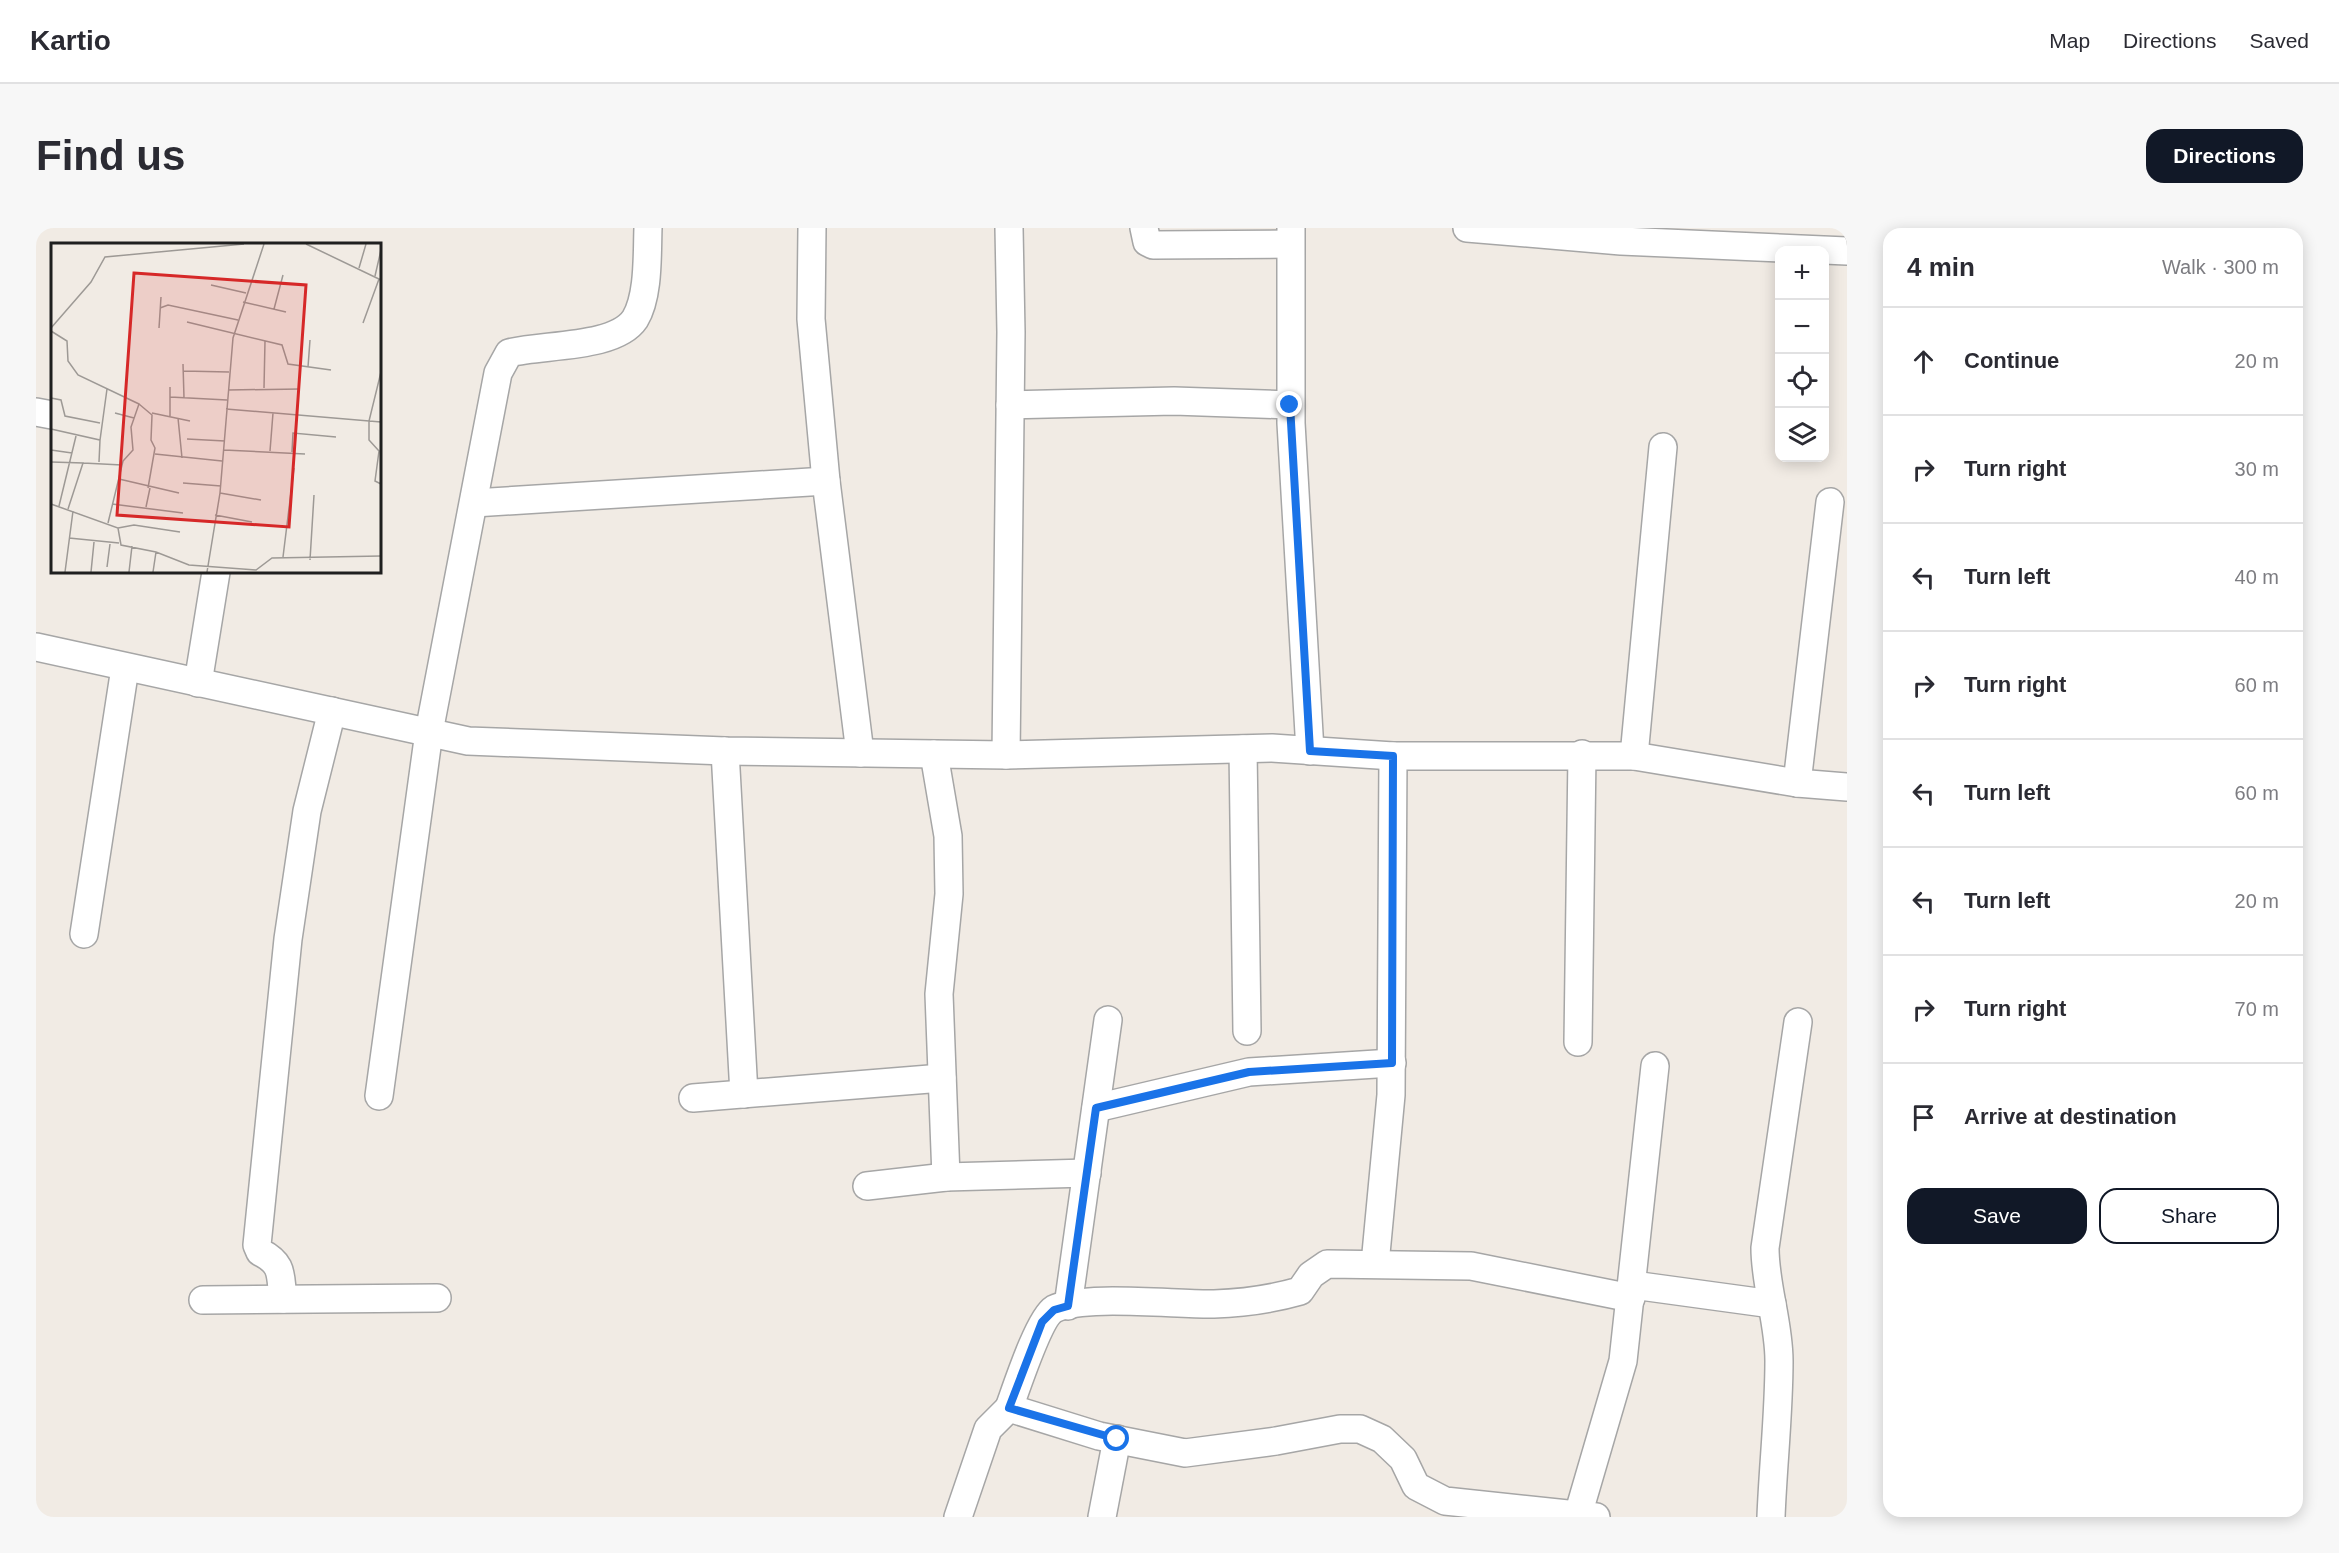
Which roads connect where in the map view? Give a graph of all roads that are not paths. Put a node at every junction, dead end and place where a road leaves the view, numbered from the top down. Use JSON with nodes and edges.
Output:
{"nodes":[{"id":1,"x":648,"y":228,"type":"edge"},
{"id":2,"x":812,"y":228,"type":"edge"},
{"id":3,"x":1009,"y":228,"type":"edge"},
{"id":4,"x":1144,"y":228,"type":"edge"},
{"id":5,"x":1467,"y":228,"type":"edge"},
{"id":6,"x":1291,"y":236,"type":"edge"},
{"id":7,"x":1847,"y":251,"type":"edge"},
{"id":8,"x":1010,"y":405,"type":"junction"},
{"id":9,"x":1290,"y":405,"type":"junction"},
{"id":10,"x":36,"y":412,"type":"edge"},
{"id":11,"x":51,"y":415,"type":"edge"},
{"id":12,"x":1663,"y":447,"type":"dead end"},
{"id":13,"x":826,"y":481,"type":"junction"},
{"id":14,"x":1830,"y":502,"type":"dead end"},
{"id":15,"x":474,"y":503,"type":"junction"},
{"id":16,"x":216,"y":573,"type":"edge"},
{"id":17,"x":36,"y":647,"type":"edge"},
{"id":18,"x":125,"y":668,"type":"junction"},
{"id":19,"x":198,"y":683,"type":"junction"},
{"id":20,"x":332,"y":711,"type":"junction"},
{"id":21,"x":429,"y":732,"type":"junction"},
{"id":22,"x":1243,"y":749,"type":"junction"},
{"id":23,"x":1310,"y":751,"type":"junction"},
{"id":24,"x":725,"y":752,"type":"junction"},
{"id":25,"x":860,"y":753,"type":"junction"},
{"id":26,"x":934,"y":754,"type":"junction"},
{"id":27,"x":1582,"y":754,"type":"junction"},
{"id":28,"x":1006,"y":755,"type":"junction"},
{"id":29,"x":1393,"y":756,"type":"junction"},
{"id":30,"x":1634,"y":756,"type":"junction"},
{"id":31,"x":1797,"y":783,"type":"junction"},
{"id":32,"x":1847,"y":787,"type":"edge"},
{"id":33,"x":84,"y":934,"type":"dead end"},
{"id":34,"x":1108,"y":1020,"type":"dead end"},
{"id":35,"x":1798,"y":1022,"type":"dead end"},
{"id":36,"x":1246,"y":1031,"type":"dead end"},
{"id":37,"x":1578,"y":1042,"type":"dead end"},
{"id":38,"x":1392,"y":1063,"type":"junction"},
{"id":39,"x":1654,"y":1066,"type":"dead end"},
{"id":40,"x":942,"y":1078,"type":"junction"},
{"id":41,"x":744,"y":1094,"type":"junction"},
{"id":42,"x":379,"y":1096,"type":"dead end"},
{"id":43,"x":693,"y":1098,"type":"dead end"},
{"id":44,"x":1096,"y":1108,"type":"junction"},
{"id":45,"x":1087,"y":1173,"type":"junction"},
{"id":46,"x":946,"y":1177,"type":"junction"},
{"id":47,"x":867,"y":1186,"type":"dead end"},
{"id":48,"x":1375,"y":1264,"type":"junction"},
{"id":49,"x":1632,"y":1291,"type":"junction"},
{"id":50,"x":437,"y":1298,"type":"dead end"},
{"id":51,"x":283,"y":1299,"type":"junction"},
{"id":52,"x":203,"y":1300,"type":"dead end"},
{"id":53,"x":1772,"y":1304,"type":"junction"},
{"id":54,"x":1068,"y":1306,"type":"junction"},
{"id":55,"x":1009,"y":1408,"type":"junction"},
{"id":56,"x":1117,"y":1439,"type":"junction"},
{"id":57,"x":1474,"y":1510,"type":"edge"},
{"id":58,"x":1587,"y":1516,"type":"edge"},
{"id":59,"x":958,"y":1517,"type":"edge"},
{"id":60,"x":1102,"y":1517,"type":"edge"},
{"id":61,"x":1771,"y":1517,"type":"edge"}],
"edges":[{"from":1,"to":15,"type":"street"},
{"from":2,"to":13,"type":"street"},
{"from":3,"to":8,"type":"street"},
{"from":4,"to":6,"type":"street"},
{"from":5,"to":7,"type":"street"},
{"from":6,"to":9,"type":"street"},
{"from":8,"to":9,"type":"street"},
{"from":8,"to":28,"type":"street"},
{"from":9,"to":23,"type":"street"},
{"from":10,"to":11,"type":"street"},
{"from":12,"to":30,"type":"street"},
{"from":13,"to":15,"type":"street"},
{"from":13,"to":25,"type":"street"},
{"from":14,"to":31,"type":"street"},
{"from":15,"to":21,"type":"street"},
{"from":16,"to":19,"type":"street"},
{"from":17,"to":18,"type":"street"},
{"from":18,"to":19,"type":"street"},
{"from":18,"to":33,"type":"street"},
{"from":19,"to":20,"type":"street"},
{"from":20,"to":21,"type":"street"},
{"from":20,"to":51,"type":"street"},
{"from":21,"to":24,"type":"street"},
{"from":21,"to":42,"type":"street"},
{"from":22,"to":23,"type":"street"},
{"from":22,"to":28,"type":"street"},
{"from":22,"to":36,"type":"street"},
{"from":23,"to":29,"type":"street"},
{"from":24,"to":25,"type":"street"},
{"from":24,"to":41,"type":"street"},
{"from":25,"to":26,"type":"street"},
{"from":26,"to":28,"type":"street"},
{"from":26,"to":40,"type":"street"},
{"from":27,"to":29,"type":"street"},
{"from":27,"to":30,"type":"street"},
{"from":27,"to":37,"type":"street"},
{"from":29,"to":38,"type":"street"},
{"from":30,"to":31,"type":"street"},
{"from":31,"to":32,"type":"street"},
{"from":34,"to":44,"type":"street"},
{"from":35,"to":53,"type":"street"},
{"from":38,"to":44,"type":"street"},
{"from":38,"to":48,"type":"street"},
{"from":39,"to":49,"type":"street"},
{"from":40,"to":41,"type":"street"},
{"from":40,"to":46,"type":"street"},
{"from":41,"to":43,"type":"street"},
{"from":44,"to":45,"type":"street"},
{"from":45,"to":46,"type":"street"},
{"from":45,"to":54,"type":"street"},
{"from":46,"to":47,"type":"street"},
{"from":48,"to":49,"type":"street"},
{"from":48,"to":54,"type":"street"},
{"from":49,"to":53,"type":"street"},
{"from":49,"to":58,"type":"street"},
{"from":50,"to":51,"type":"street"},
{"from":51,"to":52,"type":"street"},
{"from":53,"to":61,"type":"street"},
{"from":54,"to":55,"type":"street"},
{"from":55,"to":56,"type":"street"},
{"from":55,"to":59,"type":"street"},
{"from":56,"to":57,"type":"street"},
{"from":56,"to":60,"type":"street"},
{"from":57,"to":58,"type":"street"}]}
